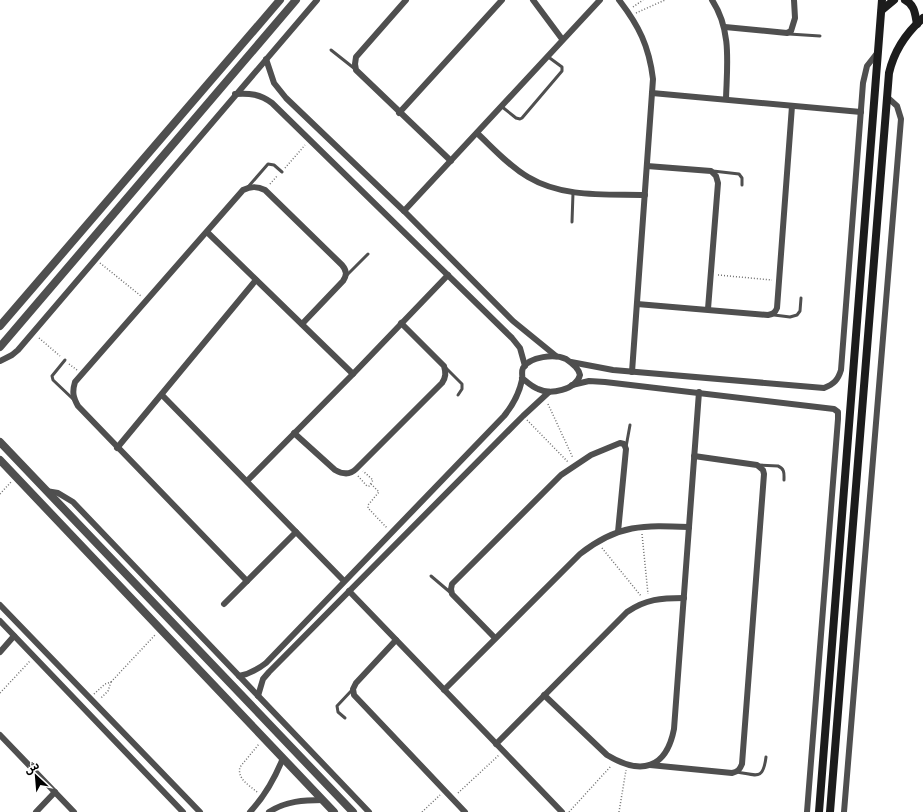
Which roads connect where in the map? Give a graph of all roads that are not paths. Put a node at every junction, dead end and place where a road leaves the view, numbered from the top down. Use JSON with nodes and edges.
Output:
{"nodes":[{"id":1,"x":280,"y":0,"type":"edge"},
{"id":2,"x":296,"y":0,"type":"edge"},
{"id":3,"x":317,"y":0,"type":"edge"},
{"id":4,"x":406,"y":0,"type":"edge"},
{"id":5,"x":502,"y":0,"type":"edge"},
{"id":6,"x":533,"y":0,"type":"edge"},
{"id":7,"x":600,"y":0,"type":"edge"},
{"id":8,"x":620,"y":0,"type":"edge"},
{"id":9,"x":712,"y":0,"type":"edge"},
{"id":10,"x":794,"y":0,"type":"edge"},
{"id":11,"x":882,"y":0,"type":"edge"},
{"id":12,"x":894,"y":0,"type":"edge"},
{"id":13,"x":906,"y":0,"type":"edge"},
{"id":14,"x":882,"y":10,"type":"junction"},
{"id":15,"x":920,"y":21,"type":"edge"},
{"id":16,"x":725,"y":27,"type":"junction"},
{"id":17,"x":787,"y":34,"type":"junction"},
{"id":18,"x":820,"y":36,"type":"dead end"},
{"id":19,"x":562,"y":39,"type":"junction"},
{"id":20,"x":331,"y":50,"type":"dead end"},
{"id":21,"x":878,"y":52,"type":"junction"},
{"id":22,"x":547,"y":56,"type":"junction"},
{"id":23,"x":266,"y":59,"type":"junction"},
{"id":24,"x":356,"y":70,"type":"junction"},
{"id":25,"x":652,"y":93,"type":"junction"},
{"id":26,"x":235,"y":94,"type":"junction"},
{"id":27,"x":887,"y":97,"type":"junction"},
{"id":28,"x":726,"y":100,"type":"junction"},
{"id":29,"x":501,"y":106,"type":"junction"},
{"id":30,"x":792,"y":106,"type":"junction"},
{"id":31,"x":861,"y":112,"type":"junction"},
{"id":32,"x":399,"y":113,"type":"junction"},
{"id":33,"x":872,"y":129,"type":"junction"},
{"id":34,"x":884,"y":130,"type":"junction"},
{"id":35,"x":477,"y":133,"type":"junction"},
{"id":36,"x":451,"y":161,"type":"junction"},
{"id":37,"x":647,"y":166,"type":"junction"},
{"id":38,"x":711,"y":171,"type":"junction"},
{"id":39,"x":282,"y":172,"type":"road end"},
{"id":40,"x":742,"y":185,"type":"dead end"},
{"id":41,"x":248,"y":187,"type":"junction"},
{"id":42,"x":573,"y":193,"type":"junction"},
{"id":43,"x":645,"y":195,"type":"junction"},
{"id":44,"x":404,"y":211,"type":"junction"},
{"id":45,"x":572,"y":222,"type":"dead end"},
{"id":46,"x":207,"y":232,"type":"junction"},
{"id":47,"x":368,"y":254,"type":"dead end"},
{"id":48,"x":448,"y":275,"type":"junction"},
{"id":49,"x":346,"y":276,"type":"junction"},
{"id":50,"x":256,"y":280,"type":"junction"},
{"id":51,"x":801,"y":298,"type":"dead end"},
{"id":52,"x":637,"y":304,"type":"junction"},
{"id":53,"x":708,"y":309,"type":"junction"},
{"id":54,"x":772,"y":314,"type":"junction"},
{"id":55,"x":401,"y":323,"type":"junction"},
{"id":56,"x":302,"y":324,"type":"junction"},
{"id":57,"x":0,"y":326,"type":"edge"},
{"id":58,"x":0,"y":347,"type":"edge"},
{"id":59,"x":556,"y":356,"type":"junction"},
{"id":60,"x":65,"y":360,"type":"road end"},
{"id":61,"x":0,"y":361,"type":"edge"},
{"id":62,"x":571,"y":362,"type":"junction"},
{"id":63,"x":444,"y":366,"type":"junction"},
{"id":64,"x":525,"y":366,"type":"junction"},
{"id":65,"x":632,"y":372,"type":"junction"},
{"id":66,"x":353,"y":374,"type":"junction"},
{"id":67,"x":522,"y":378,"type":"junction"},
{"id":68,"x":572,"y":385,"type":"junction"},
{"id":69,"x":699,"y":392,"type":"junction"},
{"id":70,"x":547,"y":394,"type":"junction"},
{"id":71,"x":162,"y":395,"type":"junction"},
{"id":72,"x":458,"y":395,"type":"dead end"},
{"id":73,"x":73,"y":399,"type":"junction"},
{"id":74,"x":630,"y":425,"type":"dead end"},
{"id":75,"x":294,"y":433,"type":"junction"},
{"id":76,"x":0,"y":442,"type":"edge"},
{"id":77,"x":117,"y":448,"type":"junction"},
{"id":78,"x":626,"y":449,"type":"junction"},
{"id":79,"x":694,"y":456,"type":"junction"},
{"id":80,"x":0,"y":460,"type":"edge"},
{"id":81,"x":757,"y":465,"type":"junction"},
{"id":82,"x":784,"y":480,"type":"dead end"},
{"id":83,"x":247,"y":481,"type":"junction"},
{"id":84,"x":46,"y":491,"type":"junction"},
{"id":85,"x":689,"y":527,"type":"junction"},
{"id":86,"x":296,"y":532,"type":"junction"},
{"id":87,"x":618,"y":532,"type":"junction"},
{"id":88,"x":431,"y":576,"type":"dead end"},
{"id":89,"x":247,"y":581,"type":"junction"},
{"id":90,"x":344,"y":581,"type":"junction"},
{"id":91,"x":349,"y":591,"type":"junction"},
{"id":92,"x":452,"y":594,"type":"junction"},
{"id":93,"x":684,"y":598,"type":"junction"},
{"id":94,"x":224,"y":604,"type":"dead end"},
{"id":95,"x":0,"y":605,"type":"edge"},
{"id":96,"x":0,"y":621,"type":"edge"},
{"id":97,"x":14,"y":636,"type":"junction"},
{"id":98,"x":495,"y":638,"type":"junction"},
{"id":99,"x":396,"y":640,"type":"junction"},
{"id":100,"x":0,"y":652,"type":"edge"},
{"id":101,"x":239,"y":676,"type":"junction"},
{"id":102,"x":354,"y":688,"type":"junction"},
{"id":103,"x":444,"y":690,"type":"junction"},
{"id":104,"x":544,"y":695,"type":"junction"},
{"id":105,"x":258,"y":696,"type":"junction"},
{"id":106,"x":345,"y":718,"type":"dead end"},
{"id":107,"x":0,"y":735,"type":"edge"},
{"id":108,"x":496,"y":744,"type":"junction"},
{"id":109,"x":766,"y":757,"type":"dead end"},
{"id":110,"x":283,"y":758,"type":"junction"},
{"id":111,"x":648,"y":765,"type":"junction"},
{"id":112,"x":737,"y":772,"type":"junction"},
{"id":113,"x":55,"y":792,"type":"junction"},
{"id":114,"x":323,"y":800,"type":"junction"},
{"id":115,"x":36,"y":812,"type":"edge"},
{"id":116,"x":74,"y":812,"type":"edge"},
{"id":117,"x":183,"y":812,"type":"edge"},
{"id":118,"x":200,"y":812,"type":"edge"},
{"id":119,"x":250,"y":812,"type":"edge"},
{"id":120,"x":269,"y":812,"type":"edge"},
{"id":121,"x":334,"y":812,"type":"edge"},
{"id":122,"x":353,"y":812,"type":"edge"},
{"id":123,"x":369,"y":812,"type":"edge"},
{"id":124,"x":464,"y":812,"type":"edge"},
{"id":125,"x":562,"y":812,"type":"edge"},
{"id":126,"x":807,"y":812,"type":"edge"},
{"id":127,"x":819,"y":812,"type":"edge"},
{"id":128,"x":830,"y":812,"type":"edge"},
{"id":129,"x":844,"y":812,"type":"edge"}],
"edges":[{"from":1,"to":57,"type":"street"},
{"from":2,"to":58,"type":"street"},
{"from":3,"to":23,"type":"street"},
{"from":4,"to":24,"type":"street"},
{"from":5,"to":32,"type":"street"},
{"from":6,"to":19,"type":"street"},
{"from":7,"to":19,"type":"street"},
{"from":8,"to":25,"type":"street"},
{"from":9,"to":16,"type":"street"},
{"from":10,"to":17,"type":"street"},
{"from":11,"to":14,"type":"main road"},
{"from":12,"to":14,"type":"main road"},
{"from":13,"to":15,"type":"main road"},
{"from":14,"to":21,"type":"main road"},
{"from":15,"to":27,"type":"main road"},
{"from":16,"to":17,"type":"street"},
{"from":16,"to":28,"type":"street"},
{"from":17,"to":18,"type":"lane"},
{"from":19,"to":22,"type":"street"},
{"from":20,"to":24,"type":"lane"},
{"from":21,"to":31,"type":"street"},
{"from":21,"to":33,"type":"main road"},
{"from":22,"to":29,"type":"street"},
{"from":22,"to":29,"type":"lane"},
{"from":23,"to":26,"type":"street"},
{"from":23,"to":44,"type":"street"},
{"from":24,"to":32,"type":"street"},
{"from":25,"to":28,"type":"street"},
{"from":25,"to":37,"type":"street"},
{"from":26,"to":48,"type":"street"},
{"from":26,"to":61,"type":"street"},
{"from":27,"to":34,"type":"main road"},
{"from":27,"to":129,"type":"street"},
{"from":28,"to":30,"type":"street"},
{"from":29,"to":35,"type":"street"},
{"from":30,"to":31,"type":"street"},
{"from":30,"to":54,"type":"street"},
{"from":31,"to":65,"type":"street"},
{"from":32,"to":36,"type":"street"},
{"from":33,"to":34,"type":"main road"},
{"from":33,"to":127,"type":"main road"},
{"from":34,"to":128,"type":"main road"},
{"from":35,"to":36,"type":"street"},
{"from":35,"to":42,"type":"street"},
{"from":36,"to":44,"type":"street"},
{"from":37,"to":38,"type":"street"},
{"from":37,"to":43,"type":"street"},
{"from":38,"to":40,"type":"lane"},
{"from":38,"to":53,"type":"street"},
{"from":39,"to":41,"type":"lane"},
{"from":41,"to":46,"type":"street"},
{"from":41,"to":49,"type":"street"},
{"from":42,"to":43,"type":"street"},
{"from":42,"to":45,"type":"lane"},
{"from":43,"to":52,"type":"street"},
{"from":44,"to":59,"type":"street"},
{"from":46,"to":50,"type":"street"},
{"from":46,"to":73,"type":"street"},
{"from":47,"to":49,"type":"lane"},
{"from":48,"to":55,"type":"street"},
{"from":48,"to":64,"type":"street"},
{"from":49,"to":56,"type":"street"},
{"from":50,"to":56,"type":"street"},
{"from":50,"to":71,"type":"street"},
{"from":51,"to":54,"type":"lane"},
{"from":52,"to":53,"type":"street"},
{"from":52,"to":65,"type":"street"},
{"from":53,"to":54,"type":"street"},
{"from":55,"to":63,"type":"street"},
{"from":55,"to":66,"type":"street"},
{"from":56,"to":66,"type":"street"},
{"from":59,"to":62,"type":"street"},
{"from":59,"to":64,"type":"street"},
{"from":60,"to":73,"type":"lane"},
{"from":62,"to":65,"type":"street"},
{"from":62,"to":68,"type":"street"},
{"from":63,"to":72,"type":"lane"},
{"from":63,"to":75,"type":"street"},
{"from":64,"to":67,"type":"street"},
{"from":66,"to":75,"type":"street"},
{"from":67,"to":70,"type":"street"},
{"from":67,"to":90,"type":"street"},
{"from":68,"to":69,"type":"street"},
{"from":68,"to":70,"type":"street"},
{"from":69,"to":79,"type":"street"},
{"from":69,"to":126,"type":"street"},
{"from":70,"to":91,"type":"street"},
{"from":71,"to":77,"type":"street"},
{"from":71,"to":83,"type":"street"},
{"from":73,"to":77,"type":"street"},
{"from":74,"to":78,"type":"lane"},
{"from":75,"to":83,"type":"street"},
{"from":76,"to":84,"type":"street"},
{"from":77,"to":89,"type":"street"},
{"from":78,"to":87,"type":"street"},
{"from":78,"to":92,"type":"street"},
{"from":79,"to":81,"type":"street"},
{"from":79,"to":85,"type":"street"},
{"from":80,"to":110,"type":"street"},
{"from":81,"to":82,"type":"lane"},
{"from":81,"to":112,"type":"street"},
{"from":83,"to":86,"type":"street"},
{"from":84,"to":101,"type":"street"},
{"from":84,"to":122,"type":"street"},
{"from":85,"to":87,"type":"street"},
{"from":85,"to":93,"type":"street"},
{"from":86,"to":89,"type":"street"},
{"from":86,"to":90,"type":"street"},
{"from":87,"to":98,"type":"street"},
{"from":88,"to":92,"type":"lane"},
{"from":89,"to":94,"type":"street"},
{"from":90,"to":101,"type":"street"},
{"from":91,"to":99,"type":"street"},
{"from":91,"to":105,"type":"street"},
{"from":92,"to":98,"type":"street"},
{"from":93,"to":104,"type":"street"},
{"from":93,"to":111,"type":"street"},
{"from":95,"to":118,"type":"street"},
{"from":96,"to":97,"type":"street"},
{"from":97,"to":100,"type":"street"},
{"from":97,"to":117,"type":"street"},
{"from":98,"to":103,"type":"street"},
{"from":99,"to":102,"type":"street"},
{"from":99,"to":103,"type":"street"},
{"from":101,"to":105,"type":"street"},
{"from":102,"to":106,"type":"lane"},
{"from":102,"to":124,"type":"street"},
{"from":103,"to":108,"type":"street"},
{"from":104,"to":108,"type":"street"},
{"from":104,"to":111,"type":"street"},
{"from":105,"to":123,"type":"street"},
{"from":107,"to":113,"type":"street"},
{"from":108,"to":125,"type":"street"},
{"from":109,"to":112,"type":"lane"},
{"from":110,"to":114,"type":"street"},
{"from":110,"to":119,"type":"street"},
{"from":111,"to":112,"type":"street"},
{"from":113,"to":115,"type":"street"},
{"from":113,"to":116,"type":"street"},
{"from":114,"to":120,"type":"street"},
{"from":114,"to":121,"type":"street"}]}
